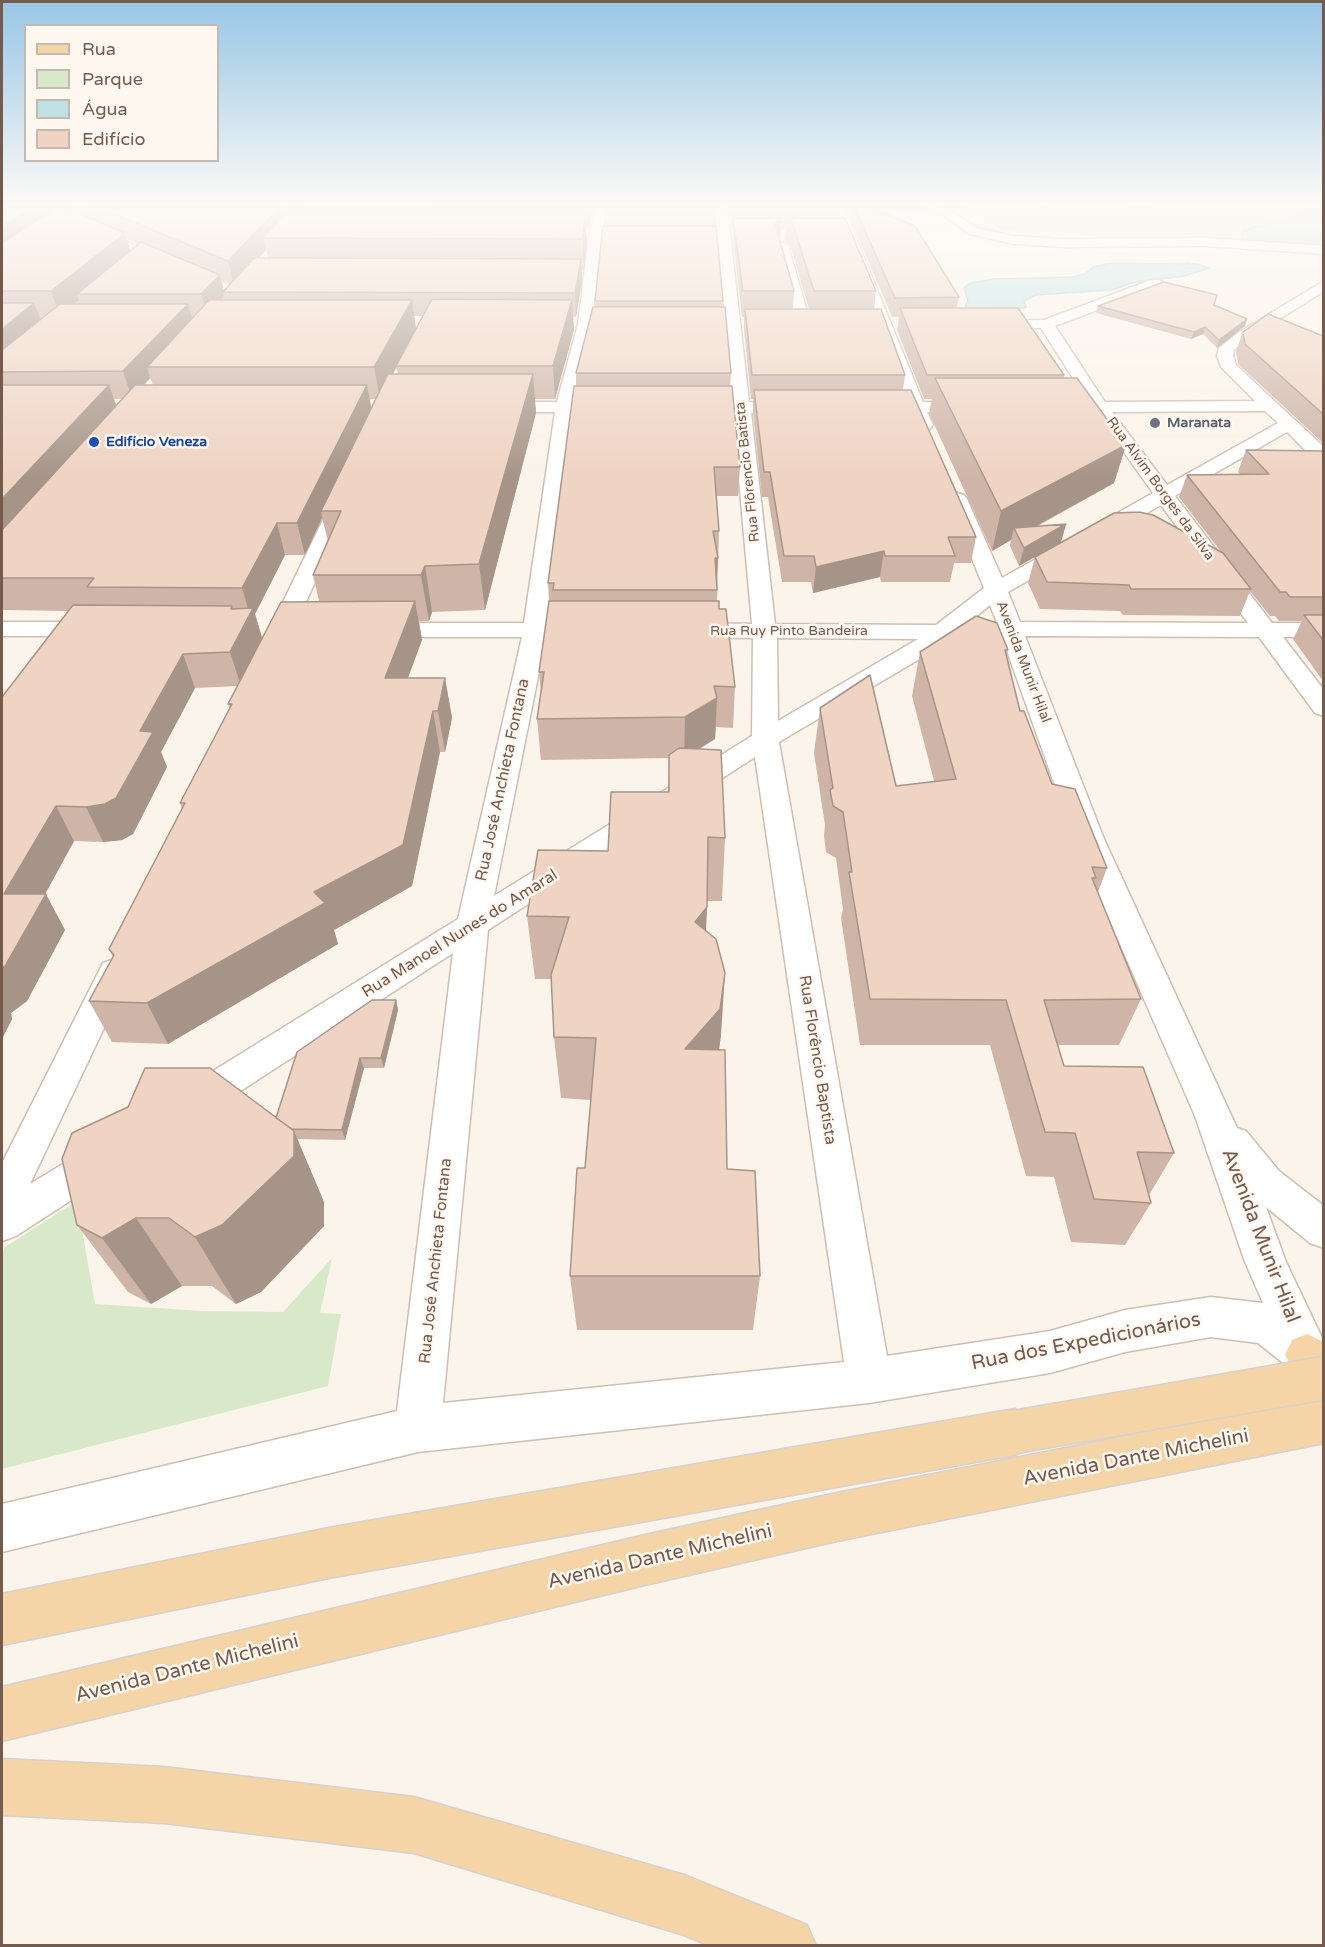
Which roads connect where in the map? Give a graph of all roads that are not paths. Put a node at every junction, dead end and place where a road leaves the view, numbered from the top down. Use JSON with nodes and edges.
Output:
{"nodes":[{"id":1,"x":586,"y":297,"type":"edge"},
{"id":2,"x":725,"y":297,"type":"edge"},
{"id":3,"x":802,"y":297,"type":"edge"},
{"id":4,"x":868,"y":297,"type":"edge"},
{"id":5,"x":1119,"y":297,"type":"edge"},
{"id":6,"x":1305,"y":297,"type":"edge"},
{"id":7,"x":879,"y":324,"type":"junction"},
{"id":8,"x":903,"y":324,"type":"edge"},
{"id":9,"x":975,"y":324,"type":"edge"},
{"id":10,"x":1046,"y":324,"type":"junction"},
{"id":11,"x":726,"y":325,"type":"junction"},
{"id":12,"x":752,"y":325,"type":"edge"},
{"id":13,"x":783,"y":325,"type":"edge"},
{"id":14,"x":474,"y":406,"type":"edge"},
{"id":15,"x":1269,"y":406,"type":"junction"},
{"id":16,"x":565,"y":407,"type":"junction"},
{"id":17,"x":627,"y":407,"type":"edge"},
{"id":18,"x":671,"y":407,"type":"edge"},
{"id":19,"x":859,"y":407,"type":"edge"},
{"id":20,"x":916,"y":407,"type":"junction"},
{"id":21,"x":993,"y":407,"type":"edge"},
{"id":22,"x":1038,"y":407,"type":"edge"},
{"id":23,"x":1100,"y":407,"type":"junction"},
{"id":24,"x":742,"y":408,"type":"junction"},
{"id":25,"x":812,"y":408,"type":"edge"},
{"id":26,"x":1289,"y":424,"type":"junction"},
{"id":27,"x":932,"y":444,"type":"edge"},
{"id":28,"x":1323,"y":458,"type":"edge"},
{"id":29,"x":355,"y":473,"type":"edge"},
{"id":30,"x":952,"y":487,"type":"edge"},
{"id":31,"x":1164,"y":495,"type":"junction"},
{"id":32,"x":996,"y":590,"type":"junction"},
{"id":33,"x":2,"y":629,"type":"edge"},
{"id":34,"x":116,"y":629,"type":"edge"},
{"id":35,"x":1264,"y":629,"type":"junction"},
{"id":36,"x":254,"y":630,"type":"dead end"},
{"id":37,"x":292,"y":630,"type":"junction"},
{"id":38,"x":354,"y":630,"type":"edge"},
{"id":39,"x":535,"y":630,"type":"junction"},
{"id":40,"x":615,"y":630,"type":"edge"},
{"id":41,"x":660,"y":630,"type":"edge"},
{"id":42,"x":1010,"y":630,"type":"junction"},
{"id":43,"x":1323,"y":630,"type":"edge"},
{"id":44,"x":764,"y":631,"type":"junction"},
{"id":45,"x":944,"y":632,"type":"junction"},
{"id":46,"x":267,"y":660,"type":"edge"},
{"id":47,"x":1323,"y":708,"type":"edge"},
{"id":48,"x":765,"y":739,"type":"junction"},
{"id":49,"x":472,"y":928,"type":"junction"},
{"id":50,"x":126,"y":948,"type":"edge"},
{"id":51,"x":1214,"y":1116,"type":"junction"},
{"id":52,"x":162,"y":1122,"type":"edge"},
{"id":53,"x":132,"y":1141,"type":"edge"},
{"id":54,"x":2,"y":1202,"type":"edge"},
{"id":55,"x":2,"y":1223,"type":"edge"},
{"id":56,"x":1323,"y":1230,"type":"edge"},
{"id":57,"x":1319,"y":1364,"type":"edge"},
{"id":58,"x":868,"y":1381,"type":"junction"},
{"id":59,"x":1323,"y":1420,"type":"edge"},
{"id":60,"x":418,"y":1429,"type":"junction"},
{"id":61,"x":2,"y":1528,"type":"edge"},
{"id":62,"x":2,"y":1620,"type":"edge"},
{"id":63,"x":2,"y":1714,"type":"edge"},
{"id":64,"x":2,"y":1787,"type":"edge"},
{"id":65,"x":786,"y":1946,"type":"edge"}],
"edges":[{"from":1,"to":16,"type":"street","name":"Rua José Anchieta Fontana"},
{"from":2,"to":11,"type":"street","name":"Rua Flôrencio Batista"},
{"from":3,"to":13,"type":"street"},
{"from":4,"to":7,"type":"street"},
{"from":5,"to":10,"type":"street"},
{"from":6,"to":15,"type":"street"},
{"from":7,"to":8,"type":"street"},
{"from":7,"to":20,"type":"street"},
{"from":9,"to":10,"type":"street"},
{"from":10,"to":23,"type":"street","name":"Rua Alvim Borges da Silva"},
{"from":11,"to":12,"type":"street"},
{"from":11,"to":24,"type":"street","name":"Rua Flôrencio Batista"},
{"from":14,"to":16,"type":"street"},
{"from":15,"to":23,"type":"street"},
{"from":15,"to":26,"type":"street"},
{"from":16,"to":17,"type":"street"},
{"from":16,"to":39,"type":"street","name":"Rua José Anchieta Fontana"},
{"from":18,"to":24,"type":"street"},
{"from":19,"to":20,"type":"street"},
{"from":20,"to":21,"type":"street"},
{"from":20,"to":27,"type":"street"},
{"from":22,"to":23,"type":"street"},
{"from":23,"to":31,"type":"street","name":"Rua Alvim Borges da Silva"},
{"from":24,"to":25,"type":"street"},
{"from":24,"to":44,"type":"street","name":"Rua Flôrencio Batista"},
{"from":26,"to":28,"type":"street"},
{"from":26,"to":31,"type":"street","name":"Rua Manoel Nunes do Amaral"},
{"from":29,"to":37,"type":"street"},
{"from":30,"to":32,"type":"street","name":"Avenida Munir Hilal"},
{"from":31,"to":32,"type":"street","name":"Rua Manoel Nunes do Amaral"},
{"from":31,"to":35,"type":"street","name":"Rua Alvim Borges da Silva"},
{"from":32,"to":42,"type":"street","name":"Avenida Munir Hilal"},
{"from":32,"to":45,"type":"street","name":"Rua Manoel Nunes do Amaral"},
{"from":33,"to":34,"type":"street"},
{"from":35,"to":42,"type":"street","name":"Rua Ruy Pinto Bandeira"},
{"from":35,"to":43,"type":"street","name":"Rua Ruy Pinto Bandeira"},
{"from":35,"to":47,"type":"street","name":"Rua Alvim Borges da Silva"},
{"from":36,"to":37,"type":"street"},
{"from":37,"to":46,"type":"street"},
{"from":38,"to":39,"type":"street"},
{"from":39,"to":40,"type":"street"},
{"from":39,"to":49,"type":"street","name":"Rua José Anchieta Fontana"},
{"from":41,"to":44,"type":"street","name":"Rua Ruy Pinto Bandeira"},
{"from":42,"to":45,"type":"street","name":"Rua Ruy Pinto Bandeira"},
{"from":42,"to":51,"type":"street","name":"Avenida Munir Hilal"},
{"from":44,"to":45,"type":"street","name":"Rua Ruy Pinto Bandeira"},
{"from":44,"to":48,"type":"street","name":"Rua Flôrencio Batista"},
{"from":45,"to":48,"type":"street","name":"Rua Manoel Nunes do Amaral"},
{"from":48,"to":49,"type":"street","name":"Rua Manoel Nunes do Amaral"},
{"from":48,"to":58,"type":"street","name":"Rua Florêncio Baptista"},
{"from":49,"to":52,"type":"street","name":"Rua Manoel Nunes do Amaral"},
{"from":49,"to":60,"type":"street","name":"Rua José Anchieta Fontana"},
{"from":50,"to":54,"type":"street"},
{"from":51,"to":56,"type":"street","name":"Avenida Munir Hilal"},
{"from":51,"to":57,"type":"street","name":"Avenida Munir Hilal"},
{"from":53,"to":55,"type":"street"},
{"from":57,"to":58,"type":"street","name":"Rua dos Expedicionários"},
{"from":57,"to":62,"type":"main road","bridge":true},
{"from":58,"to":60,"type":"street"},
{"from":59,"to":63,"type":"main road","name":"Avenida Dante Michelini"},
{"from":60,"to":61,"type":"street"},
{"from":64,"to":65,"type":"main road"}]}
